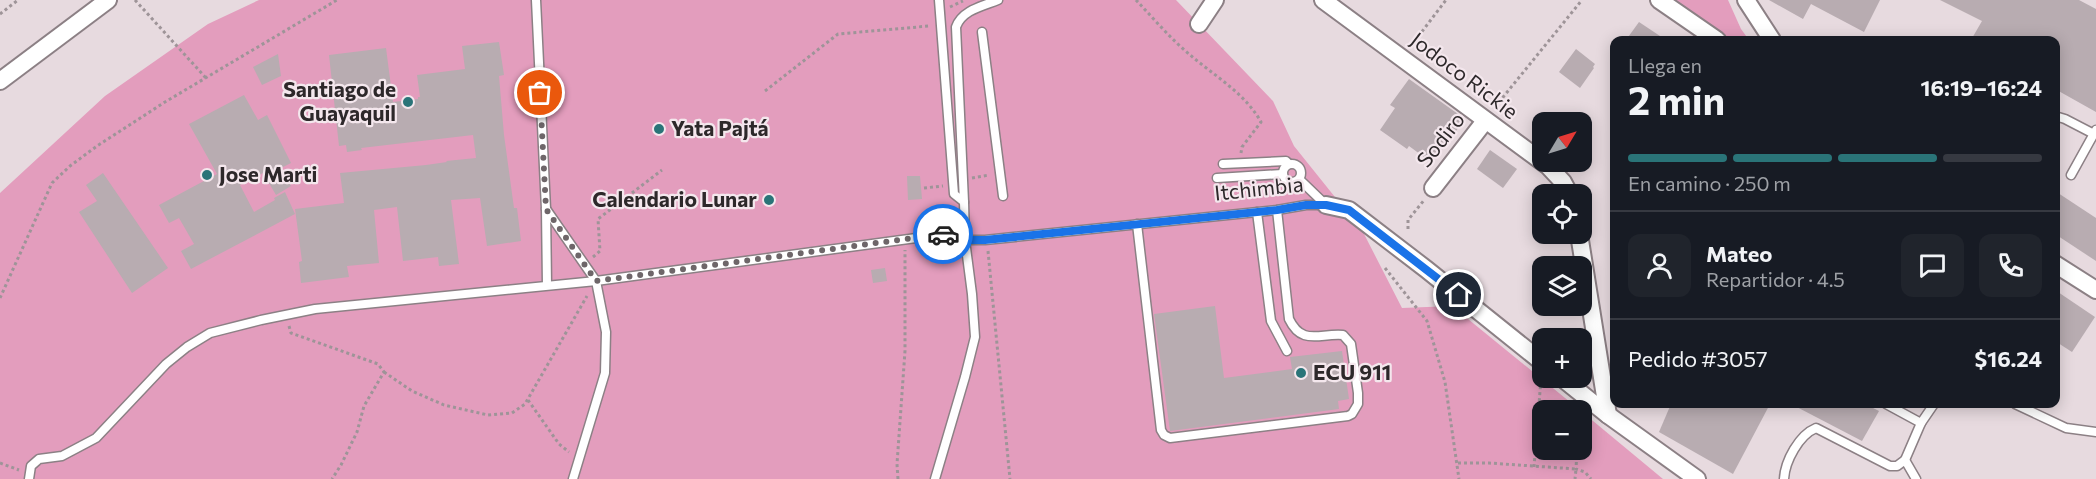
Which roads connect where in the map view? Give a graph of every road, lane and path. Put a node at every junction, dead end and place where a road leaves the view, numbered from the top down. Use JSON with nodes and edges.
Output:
{"nodes":[{"id":1,"x":18,"y":0,"type":"edge"},
{"id":2,"x":108,"y":0,"type":"edge"},
{"id":3,"x":135,"y":0,"type":"edge"},
{"id":4,"x":337,"y":0,"type":"edge"},
{"id":5,"x":536,"y":0,"type":"edge"},
{"id":6,"x":939,"y":0,"type":"edge"},
{"id":7,"x":998,"y":0,"type":"edge"},
{"id":8,"x":1136,"y":0,"type":"edge"},
{"id":9,"x":1215,"y":0,"type":"edge"},
{"id":10,"x":1323,"y":0,"type":"edge"},
{"id":11,"x":1446,"y":0,"type":"edge"},
{"id":12,"x":1659,"y":0,"type":"edge"},
{"id":13,"x":1746,"y":0,"type":"edge"},
{"id":14,"x":1581,"y":1,"type":"edge"},
{"id":15,"x":0,"y":14,"type":"edge"},
{"id":16,"x":1199,"y":24,"type":"dead end"},
{"id":17,"x":942,"y":25,"type":"junction"},
{"id":18,"x":982,"y":32,"type":"dead end"},
{"id":19,"x":1711,"y":36,"type":"edge"},
{"id":20,"x":1769,"y":36,"type":"edge"},
{"id":21,"x":1402,"y":58,"type":"junction"},
{"id":22,"x":206,"y":78,"type":"junction"},
{"id":23,"x":0,"y":81,"type":"edge"},
{"id":24,"x":765,"y":91,"type":"dead end"},
{"id":25,"x":2060,"y":117,"type":"edge"},
{"id":26,"x":1485,"y":121,"type":"junction"},
{"id":27,"x":2095,"y":132,"type":"edge"},
{"id":28,"x":1224,"y":164,"type":"dead end"},
{"id":29,"x":1239,"y":164,"type":"junction"},
{"id":30,"x":1289,"y":164,"type":"junction"},
{"id":31,"x":662,"y":170,"type":"dead end"},
{"id":32,"x":1000,"y":174,"type":"junction"},
{"id":33,"x":1282,"y":174,"type":"junction"},
{"id":34,"x":2071,"y":175,"type":"dead end"},
{"id":35,"x":1217,"y":178,"type":"dead end"},
{"id":36,"x":964,"y":179,"type":"junction"},
{"id":37,"x":1299,"y":179,"type":"junction"},
{"id":38,"x":1564,"y":184,"type":"edge"},
{"id":39,"x":953,"y":185,"type":"junction"},
{"id":40,"x":924,"y":188,"type":"dead end"},
{"id":41,"x":1433,"y":188,"type":"joint"},
{"id":42,"x":1003,"y":196,"type":"dead end"},
{"id":43,"x":964,"y":202,"type":"junction"},
{"id":44,"x":1326,"y":205,"type":"junction"},
{"id":45,"x":546,"y":209,"type":"junction"},
{"id":46,"x":1277,"y":210,"type":"junction"},
{"id":47,"x":1257,"y":212,"type":"junction"},
{"id":48,"x":1137,"y":224,"type":"junction"},
{"id":49,"x":1408,"y":229,"type":"dead end"},
{"id":50,"x":965,"y":240,"type":"junction"},
{"id":51,"x":985,"y":240,"type":"junction"},
{"id":52,"x":1581,"y":244,"type":"edge"},
{"id":53,"x":905,"y":248,"type":"dead end"},
{"id":54,"x":585,"y":265,"type":"junction"},
{"id":55,"x":2060,"y":267,"type":"edge"},
{"id":56,"x":1385,"y":268,"type":"dead end"},
{"id":57,"x":596,"y":281,"type":"junction"},
{"id":58,"x":547,"y":285,"type":"junction"},
{"id":59,"x":2096,"y":290,"type":"edge"},
{"id":60,"x":0,"y":298,"type":"edge"},
{"id":61,"x":285,"y":315,"type":"junction"},
{"id":62,"x":1287,"y":351,"type":"dead end"},
{"id":63,"x":1532,"y":354,"type":"edge"},
{"id":64,"x":384,"y":372,"type":"junction"},
{"id":65,"x":1540,"y":388,"type":"edge"},
{"id":66,"x":1574,"y":388,"type":"edge"},
{"id":67,"x":528,"y":400,"type":"junction"},
{"id":68,"x":1893,"y":408,"type":"edge"},
{"id":69,"x":1931,"y":408,"type":"edge"},
{"id":70,"x":2024,"y":408,"type":"edge"},
{"id":71,"x":1608,"y":415,"type":"junction"},
{"id":72,"x":1921,"y":423,"type":"junction"},
{"id":73,"x":2096,"y":432,"type":"edge"},
{"id":74,"x":580,"y":457,"type":"junction"},
{"id":75,"x":1576,"y":460,"type":"edge"},
{"id":76,"x":1905,"y":460,"type":"junction"},
{"id":77,"x":0,"y":463,"type":"edge"},
{"id":78,"x":1458,"y":463,"type":"junction"},
{"id":79,"x":1534,"y":467,"type":"junction"},
{"id":80,"x":1576,"y":469,"type":"junction"},
{"id":81,"x":1680,"y":474,"type":"edge"},
{"id":82,"x":28,"y":477,"type":"edge"},
{"id":83,"x":332,"y":479,"type":"edge"},
{"id":84,"x":573,"y":479,"type":"edge"},
{"id":85,"x":898,"y":479,"type":"edge"},
{"id":86,"x":934,"y":479,"type":"edge"},
{"id":87,"x":1010,"y":479,"type":"edge"},
{"id":88,"x":1460,"y":479,"type":"edge"},
{"id":89,"x":1575,"y":479,"type":"edge"},
{"id":90,"x":1591,"y":479,"type":"edge"},
{"id":91,"x":1697,"y":479,"type":"edge"},
{"id":92,"x":1784,"y":479,"type":"edge"},
{"id":93,"x":1916,"y":479,"type":"edge"}],
"edges":[{"from":1,"to":15,"type":"path"},
{"from":2,"to":23,"type":"street"},
{"from":3,"to":22,"type":"path"},
{"from":4,"to":22,"type":"path"},
{"from":5,"to":45,"type":"lane"},
{"from":6,"to":17,"type":"lane"},
{"from":7,"to":36,"type":"lane"},
{"from":8,"to":29,"type":"path"},
{"from":9,"to":16,"type":"street"},
{"from":10,"to":21,"type":"street","name":"Jodoco Rickie"},
{"from":11,"to":21,"type":"path"},
{"from":12,"to":19,"type":"street"},
{"from":13,"to":20,"type":"street"},
{"from":14,"to":26,"type":"path"},
{"from":17,"to":24,"type":"path"},
{"from":17,"to":39,"type":"lane"},
{"from":18,"to":32,"type":"lane"},
{"from":21,"to":26,"type":"street","name":"Jodoco Rickie"},
{"from":22,"to":60,"type":"path"},
{"from":25,"to":27,"type":"lane"},
{"from":26,"to":38,"type":"street","name":"Jodoco Rickie"},
{"from":26,"to":41,"type":"street","name":"Sodiro"},
{"from":27,"to":34,"type":"lane"},
{"from":28,"to":29,"type":"lane"},
{"from":29,"to":30,"type":"lane"},
{"from":30,"to":33,"type":"lane"},
{"from":30,"to":37,"type":"lane"},
{"from":31,"to":54,"type":"path"},
{"from":32,"to":36,"type":"path"},
{"from":32,"to":42,"type":"lane"},
{"from":33,"to":35,"type":"lane"},
{"from":33,"to":37,"type":"lane"},
{"from":36,"to":43,"type":"lane"},
{"from":37,"to":44,"type":"lane"},
{"from":39,"to":40,"type":"path"},
{"from":39,"to":43,"type":"lane"},
{"from":41,"to":49,"type":"path"},
{"from":43,"to":50,"type":"lane"},
{"from":44,"to":46,"type":"lane","name":"Itchimbia"},
{"from":44,"to":63,"type":"street","name":"Itchimbia"},
{"from":45,"to":54,"type":"lane"},
{"from":45,"to":58,"type":"lane"},
{"from":46,"to":47,"type":"lane","name":"Itchimbia"},
{"from":46,"to":48,"type":"lane"},
{"from":47,"to":48,"type":"lane","name":"Itchimbia"},
{"from":47,"to":62,"type":"lane"},
{"from":48,"to":51,"type":"lane","name":"Itchimbia"},
{"from":50,"to":51,"type":"lane","name":"Itchimbia"},
{"from":50,"to":57,"type":"lane","name":"Itchimbia"},
{"from":50,"to":86,"type":"lane"},
{"from":51,"to":87,"type":"path"},
{"from":52,"to":71,"type":"street"},
{"from":53,"to":85,"type":"path"},
{"from":54,"to":57,"type":"lane"},
{"from":55,"to":59,"type":"street"},
{"from":56,"to":78,"type":"path"},
{"from":57,"to":58,"type":"lane","name":"Itchimbia"},
{"from":57,"to":67,"type":"path"},
{"from":57,"to":74,"type":"lane"},
{"from":58,"to":61,"type":"lane","name":"Itchimbia"},
{"from":61,"to":64,"type":"path"},
{"from":61,"to":82,"type":"lane","name":"Itchimbia"},
{"from":64,"to":67,"type":"path"},
{"from":64,"to":83,"type":"path"},
{"from":65,"to":79,"type":"path"},
{"from":66,"to":71,"type":"street"},
{"from":67,"to":74,"type":"path"},
{"from":68,"to":72,"type":"lane"},
{"from":69,"to":72,"type":"lane"},
{"from":70,"to":73,"type":"lane"},
{"from":71,"to":81,"type":"street"},
{"from":72,"to":76,"type":"lane"},
{"from":74,"to":84,"type":"lane"},
{"from":75,"to":80,"type":"path"},
{"from":76,"to":92,"type":"lane"},
{"from":76,"to":93,"type":"lane"},
{"from":77,"to":82,"type":"path"},
{"from":78,"to":79,"type":"path"},
{"from":78,"to":88,"type":"path"},
{"from":79,"to":80,"type":"path"},
{"from":80,"to":89,"type":"path"},
{"from":80,"to":90,"type":"path"},
{"from":81,"to":91,"type":"street"}]}
